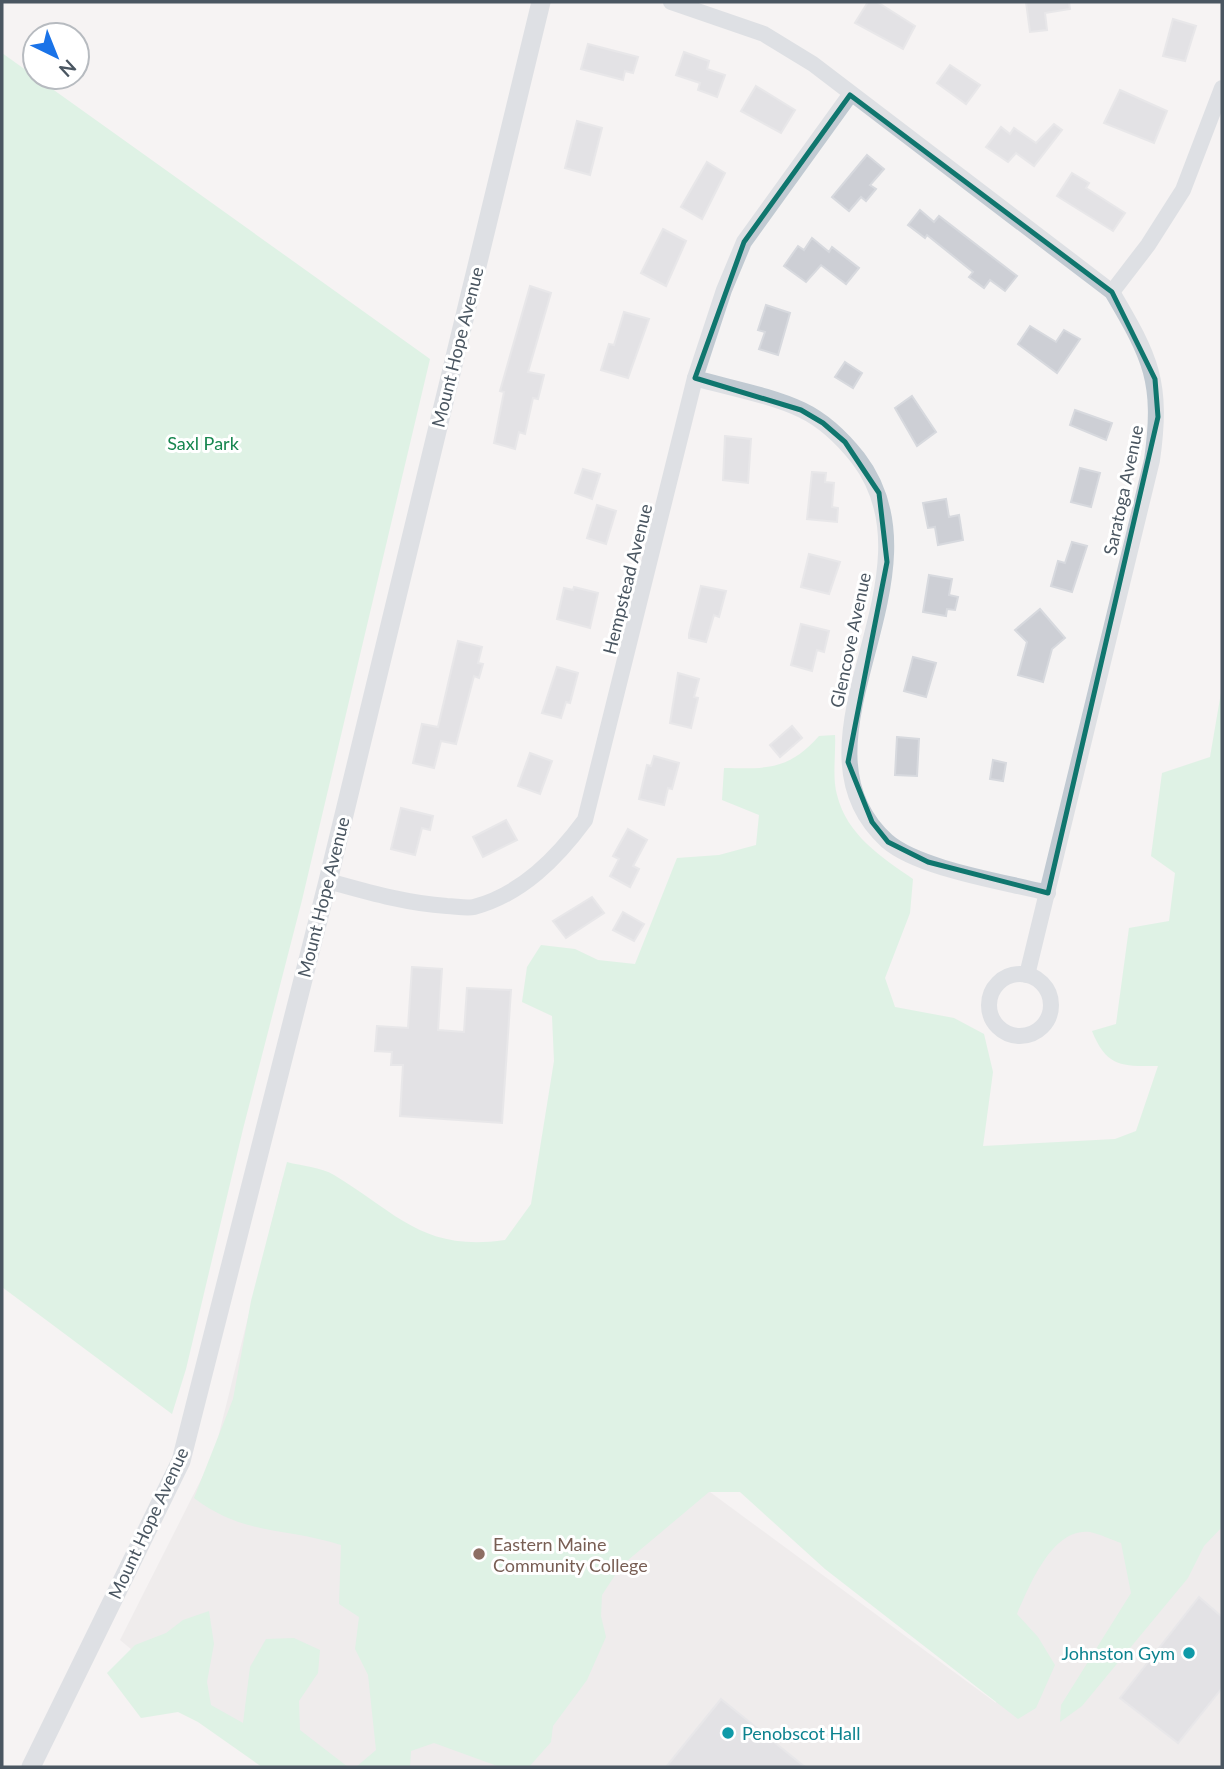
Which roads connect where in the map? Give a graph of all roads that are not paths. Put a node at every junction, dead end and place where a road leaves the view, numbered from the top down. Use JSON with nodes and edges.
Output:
{"nodes":[{"id":1,"x":541,"y":2,"type":"edge"},
{"id":2,"x":671,"y":2,"type":"edge"},
{"id":3,"x":1222,"y":88,"type":"edge"},
{"id":4,"x":850,"y":95,"type":"junction"},
{"id":5,"x":1112,"y":292,"type":"junction"},
{"id":6,"x":695,"y":378,"type":"junction"},
{"id":7,"x":327,"y":881,"type":"junction"},
{"id":8,"x":1048,"y":893,"type":"junction"},
{"id":9,"x":1027,"y":975,"type":"dead end"},
{"id":10,"x":31,"y":1767,"type":"edge"}],
"edges":[{"from":1,"to":7,"type":"street","name":"Mount Hope Avenue"},
{"from":2,"to":4,"type":"street","name":"Saratoga Avenue"},
{"from":3,"to":5,"type":"street"},
{"from":4,"to":5,"type":"street","name":"Saratoga Avenue"},
{"from":4,"to":6,"type":"street","name":"Hempstead Avenue"},
{"from":5,"to":8,"type":"street","name":"Saratoga Avenue"},
{"from":6,"to":7,"type":"street","name":"Hempstead Avenue"},
{"from":6,"to":8,"type":"street","name":"Glencove Avenue"},
{"from":7,"to":10,"type":"street","name":"Mount Hope Avenue"},
{"from":8,"to":9,"type":"street","name":"Saratoga Avenue"}]}
